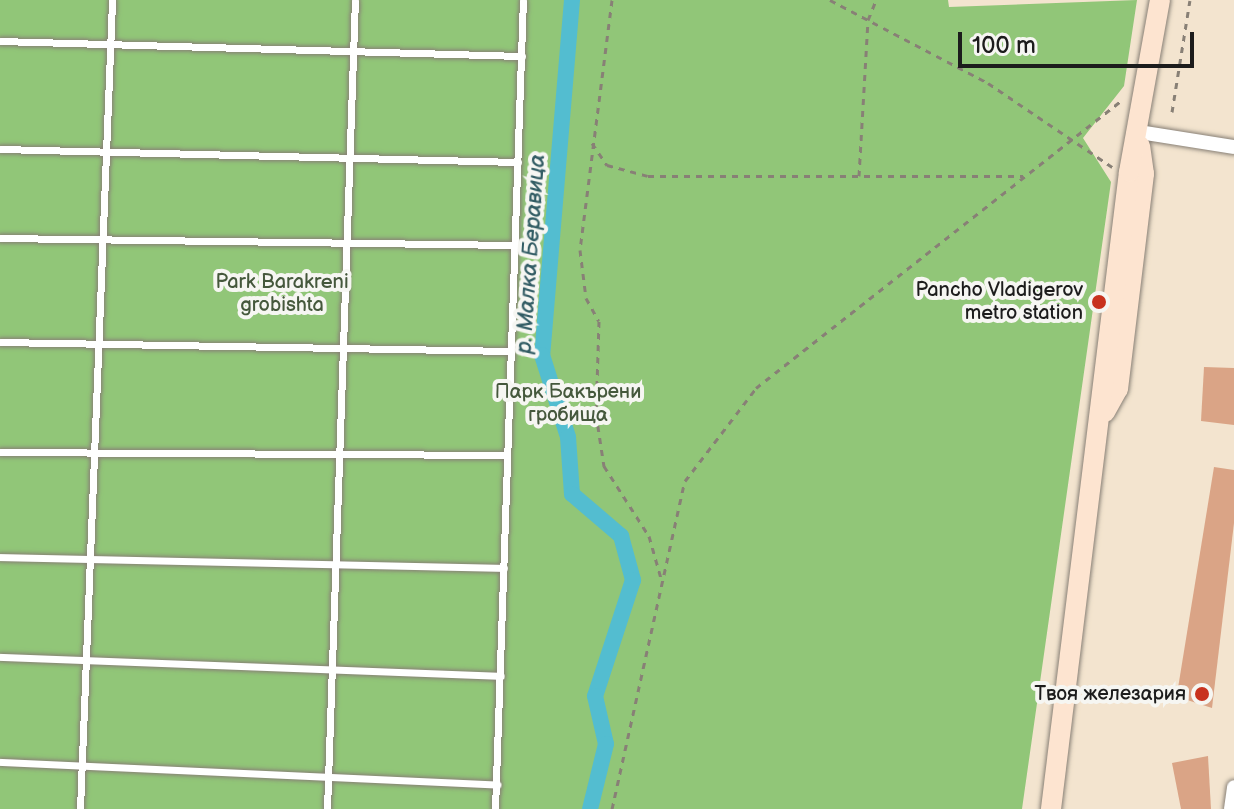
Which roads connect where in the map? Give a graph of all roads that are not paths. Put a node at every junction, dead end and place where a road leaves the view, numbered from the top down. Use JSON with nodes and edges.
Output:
{"nodes":[{"id":1,"x":112,"y":0,"type":"edge"},
{"id":2,"x":355,"y":0,"type":"edge"},
{"id":3,"x":523,"y":0,"type":"edge"},
{"id":4,"x":1160,"y":0,"type":"edge"},
{"id":5,"x":0,"y":41,"type":"edge"},
{"id":6,"x":110,"y":44,"type":"junction"},
{"id":7,"x":353,"y":51,"type":"junction"},
{"id":8,"x":522,"y":56,"type":"junction"},
{"id":9,"x":1139,"y":132,"type":"junction"},
{"id":10,"x":1234,"y":147,"type":"edge"},
{"id":11,"x":0,"y":149,"type":"edge"},
{"id":12,"x":106,"y":152,"type":"junction"},
{"id":13,"x":350,"y":158,"type":"junction"},
{"id":14,"x":518,"y":162,"type":"junction"},
{"id":15,"x":0,"y":238,"type":"edge"},
{"id":16,"x":102,"y":239,"type":"junction"},
{"id":17,"x":347,"y":243,"type":"junction"},
{"id":18,"x":513,"y":245,"type":"junction"},
{"id":19,"x":0,"y":342,"type":"edge"},
{"id":20,"x":98,"y":344,"type":"junction"},
{"id":21,"x":343,"y":348,"type":"junction"},
{"id":22,"x":510,"y":351,"type":"junction"},
{"id":23,"x":0,"y":452,"type":"edge"},
{"id":24,"x":94,"y":453,"type":"junction"},
{"id":25,"x":340,"y":454,"type":"junction"},
{"id":26,"x":506,"y":455,"type":"junction"},
{"id":27,"x":0,"y":557,"type":"edge"},
{"id":28,"x":89,"y":562,"type":"junction"},
{"id":29,"x":336,"y":566,"type":"junction"},
{"id":30,"x":504,"y":568,"type":"junction"},
{"id":31,"x":0,"y":657,"type":"edge"},
{"id":32,"x":86,"y":660,"type":"junction"},
{"id":33,"x":332,"y":670,"type":"junction"},
{"id":34,"x":501,"y":676,"type":"junction"},
{"id":35,"x":0,"y":762,"type":"edge"},
{"id":36,"x":82,"y":764,"type":"junction"},
{"id":37,"x":329,"y":772,"type":"junction"},
{"id":38,"x":497,"y":785,"type":"junction"},
{"id":39,"x":1234,"y":787,"type":"edge"},
{"id":40,"x":80,"y":809,"type":"edge"},
{"id":41,"x":327,"y":809,"type":"edge"},
{"id":42,"x":495,"y":809,"type":"edge"},
{"id":43,"x":1051,"y":809,"type":"edge"},
{"id":44,"x":1231,"y":809,"type":"edge"}],
"edges":[{"from":1,"to":6,"type":"lane"},
{"from":2,"to":7,"type":"lane"},
{"from":3,"to":8,"type":"lane"},
{"from":4,"to":9,"type":"street"},
{"from":5,"to":6,"type":"lane"},
{"from":6,"to":7,"type":"lane"},
{"from":6,"to":12,"type":"lane"},
{"from":7,"to":8,"type":"lane"},
{"from":7,"to":13,"type":"lane"},
{"from":8,"to":14,"type":"lane"},
{"from":9,"to":10,"type":"street"},
{"from":9,"to":43,"type":"street"},
{"from":11,"to":12,"type":"lane"},
{"from":12,"to":13,"type":"lane"},
{"from":12,"to":16,"type":"lane"},
{"from":13,"to":14,"type":"lane"},
{"from":13,"to":17,"type":"lane"},
{"from":14,"to":18,"type":"lane"},
{"from":15,"to":16,"type":"lane"},
{"from":16,"to":17,"type":"lane"},
{"from":16,"to":20,"type":"lane"},
{"from":17,"to":18,"type":"lane"},
{"from":17,"to":21,"type":"lane"},
{"from":18,"to":22,"type":"lane"},
{"from":19,"to":20,"type":"lane"},
{"from":20,"to":21,"type":"lane"},
{"from":20,"to":24,"type":"lane"},
{"from":21,"to":22,"type":"lane"},
{"from":21,"to":25,"type":"lane"},
{"from":22,"to":26,"type":"lane"},
{"from":23,"to":24,"type":"lane"},
{"from":24,"to":25,"type":"lane"},
{"from":24,"to":28,"type":"lane"},
{"from":25,"to":26,"type":"lane"},
{"from":25,"to":29,"type":"lane"},
{"from":26,"to":30,"type":"lane"},
{"from":27,"to":28,"type":"lane"},
{"from":28,"to":29,"type":"lane"},
{"from":28,"to":32,"type":"lane"},
{"from":29,"to":30,"type":"lane"},
{"from":29,"to":33,"type":"lane"},
{"from":30,"to":34,"type":"lane"},
{"from":31,"to":32,"type":"lane"},
{"from":32,"to":33,"type":"lane"},
{"from":32,"to":36,"type":"lane"},
{"from":33,"to":34,"type":"lane"},
{"from":33,"to":37,"type":"lane"},
{"from":34,"to":38,"type":"lane"},
{"from":35,"to":36,"type":"lane"},
{"from":36,"to":37,"type":"lane"},
{"from":36,"to":40,"type":"lane"},
{"from":37,"to":38,"type":"lane"},
{"from":37,"to":41,"type":"lane"},
{"from":38,"to":42,"type":"lane"},
{"from":39,"to":44,"type":"street"}]}
